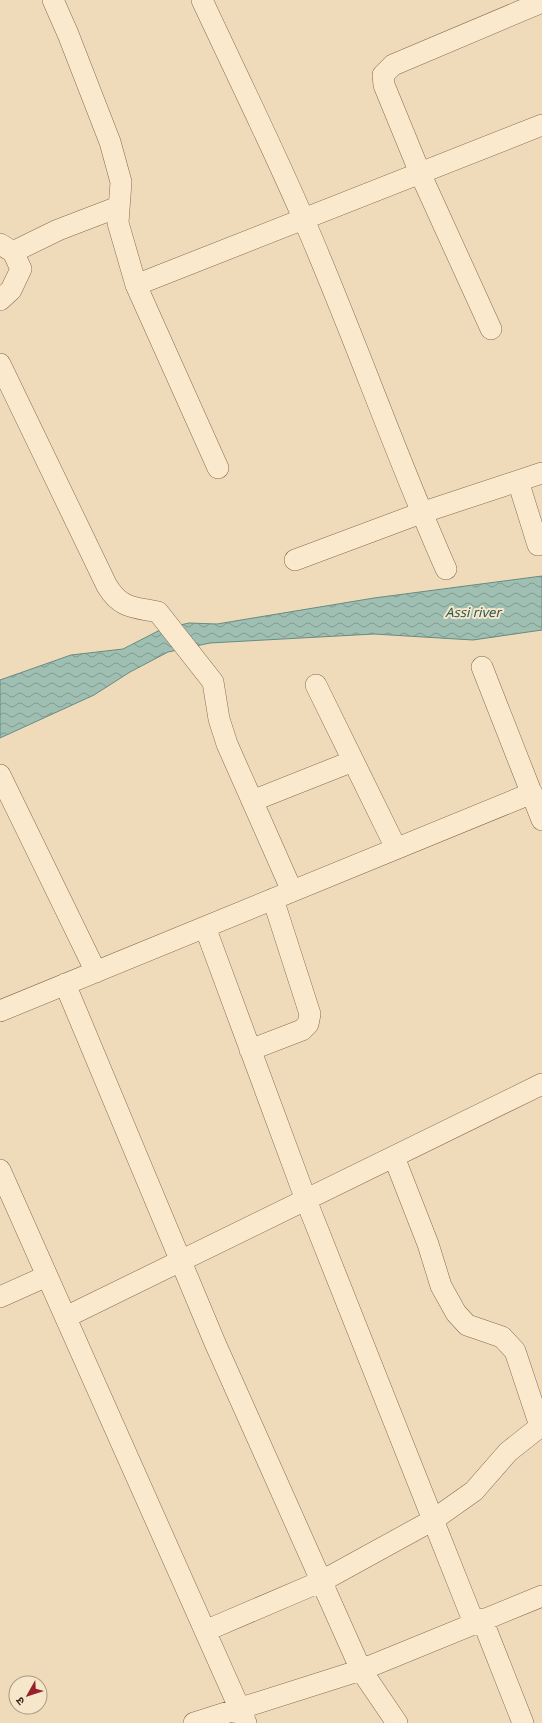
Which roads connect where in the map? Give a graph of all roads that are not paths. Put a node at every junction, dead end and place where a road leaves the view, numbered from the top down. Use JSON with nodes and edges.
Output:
{"nodes":[{"id":1,"x":53,"y":0,"type":"edge"},
{"id":2,"x":202,"y":0,"type":"edge"},
{"id":3,"x":542,"y":2,"type":"edge"},
{"id":4,"x":542,"y":125,"type":"edge"},
{"id":5,"x":420,"y":173,"type":"junction"},
{"id":6,"x":118,"y":207,"type":"junction"},
{"id":7,"x":304,"y":220,"type":"junction"},
{"id":8,"x":6,"y":248,"type":"edge"},
{"id":9,"x":136,"y":285,"type":"junction"},
{"id":10,"x":0,"y":300,"type":"edge"},
{"id":11,"x":491,"y":329,"type":"dead end"},
{"id":12,"x":0,"y":364,"type":"edge"},
{"id":13,"x":218,"y":468,"type":"dead end"},
{"id":14,"x":542,"y":473,"type":"edge"},
{"id":15,"x":518,"y":481,"type":"junction"},
{"id":16,"x":421,"y":513,"type":"junction"},
{"id":17,"x":538,"y":545,"type":"dead end"},
{"id":18,"x":295,"y":560,"type":"dead end"},
{"id":19,"x":446,"y":569,"type":"dead end"},
{"id":20,"x":482,"y":667,"type":"dead end"},
{"id":21,"x":316,"y":685,"type":"dead end"},
{"id":22,"x":353,"y":761,"type":"junction"},
{"id":23,"x":0,"y":775,"type":"edge"},
{"id":24,"x":532,"y":793,"type":"junction"},
{"id":25,"x":252,"y":801,"type":"junction"},
{"id":26,"x":542,"y":820,"type":"edge"},
{"id":27,"x":396,"y":848,"type":"junction"},
{"id":28,"x":292,"y":892,"type":"junction"},
{"id":29,"x":273,"y":899,"type":"junction"},
{"id":30,"x":205,"y":927,"type":"junction"},
{"id":31,"x":96,"y":972,"type":"junction"},
{"id":32,"x":65,"y":984,"type":"junction"},
{"id":33,"x":0,"y":1011,"type":"edge"},
{"id":34,"x":250,"y":1050,"type":"junction"},
{"id":35,"x":542,"y":1084,"type":"edge"},
{"id":36,"x":394,"y":1157,"type":"junction"},
{"id":37,"x":0,"y":1170,"type":"edge"},
{"id":38,"x":306,"y":1200,"type":"junction"},
{"id":39,"x":181,"y":1261,"type":"junction"},
{"id":40,"x":47,"y":1276,"type":"junction"},
{"id":41,"x":0,"y":1297,"type":"edge"},
{"id":42,"x":66,"y":1317,"type":"junction"},
{"id":43,"x":541,"y":1426,"type":"edge"},
{"id":44,"x":433,"y":1520,"type":"junction"},
{"id":45,"x":322,"y":1581,"type":"junction"},
{"id":46,"x":542,"y":1596,"type":"edge"},
{"id":47,"x":478,"y":1621,"type":"junction"},
{"id":48,"x":206,"y":1631,"type":"junction"},
{"id":49,"x":361,"y":1670,"type":"junction"},
{"id":50,"x":243,"y":1715,"type":"edge"},
{"id":51,"x":194,"y":1723,"type":"edge"},
{"id":52,"x":397,"y":1723,"type":"edge"},
{"id":53,"x":523,"y":1723,"type":"edge"}],
"edges":[{"from":1,"to":6,"type":"street"},
{"from":2,"to":7,"type":"street"},
{"from":3,"to":5,"type":"street"},
{"from":4,"to":5,"type":"street"},
{"from":5,"to":7,"type":"street"},
{"from":5,"to":11,"type":"street"},
{"from":6,"to":8,"type":"street"},
{"from":6,"to":9,"type":"street"},
{"from":7,"to":9,"type":"street"},
{"from":7,"to":16,"type":"street"},
{"from":8,"to":10,"type":"street"},
{"from":9,"to":13,"type":"street"},
{"from":12,"to":25,"type":"street"},
{"from":14,"to":15,"type":"street"},
{"from":15,"to":16,"type":"street"},
{"from":15,"to":17,"type":"street"},
{"from":16,"to":18,"type":"street"},
{"from":16,"to":19,"type":"street"},
{"from":20,"to":24,"type":"street"},
{"from":21,"to":22,"type":"street"},
{"from":22,"to":25,"type":"street"},
{"from":22,"to":27,"type":"street"},
{"from":23,"to":31,"type":"street"},
{"from":24,"to":26,"type":"street"},
{"from":24,"to":27,"type":"street"},
{"from":25,"to":28,"type":"street"},
{"from":27,"to":28,"type":"street"},
{"from":28,"to":29,"type":"street"},
{"from":29,"to":30,"type":"street"},
{"from":29,"to":34,"type":"street"},
{"from":30,"to":31,"type":"street"},
{"from":30,"to":34,"type":"street"},
{"from":31,"to":32,"type":"street"},
{"from":32,"to":33,"type":"street"},
{"from":32,"to":39,"type":"street"},
{"from":34,"to":38,"type":"street"},
{"from":35,"to":36,"type":"street"},
{"from":36,"to":38,"type":"street"},
{"from":36,"to":43,"type":"street"},
{"from":37,"to":40,"type":"street"},
{"from":38,"to":39,"type":"street"},
{"from":38,"to":44,"type":"street"},
{"from":39,"to":42,"type":"street"},
{"from":39,"to":45,"type":"street"},
{"from":40,"to":41,"type":"street"},
{"from":40,"to":42,"type":"street"},
{"from":42,"to":48,"type":"street"},
{"from":43,"to":44,"type":"street"},
{"from":44,"to":45,"type":"street"},
{"from":44,"to":47,"type":"street"},
{"from":45,"to":48,"type":"street"},
{"from":45,"to":49,"type":"street"},
{"from":46,"to":47,"type":"street"},
{"from":47,"to":49,"type":"street"},
{"from":47,"to":53,"type":"street"},
{"from":48,"to":50,"type":"street"},
{"from":49,"to":50,"type":"street"},
{"from":49,"to":52,"type":"street"},
{"from":50,"to":51,"type":"street"}]}
